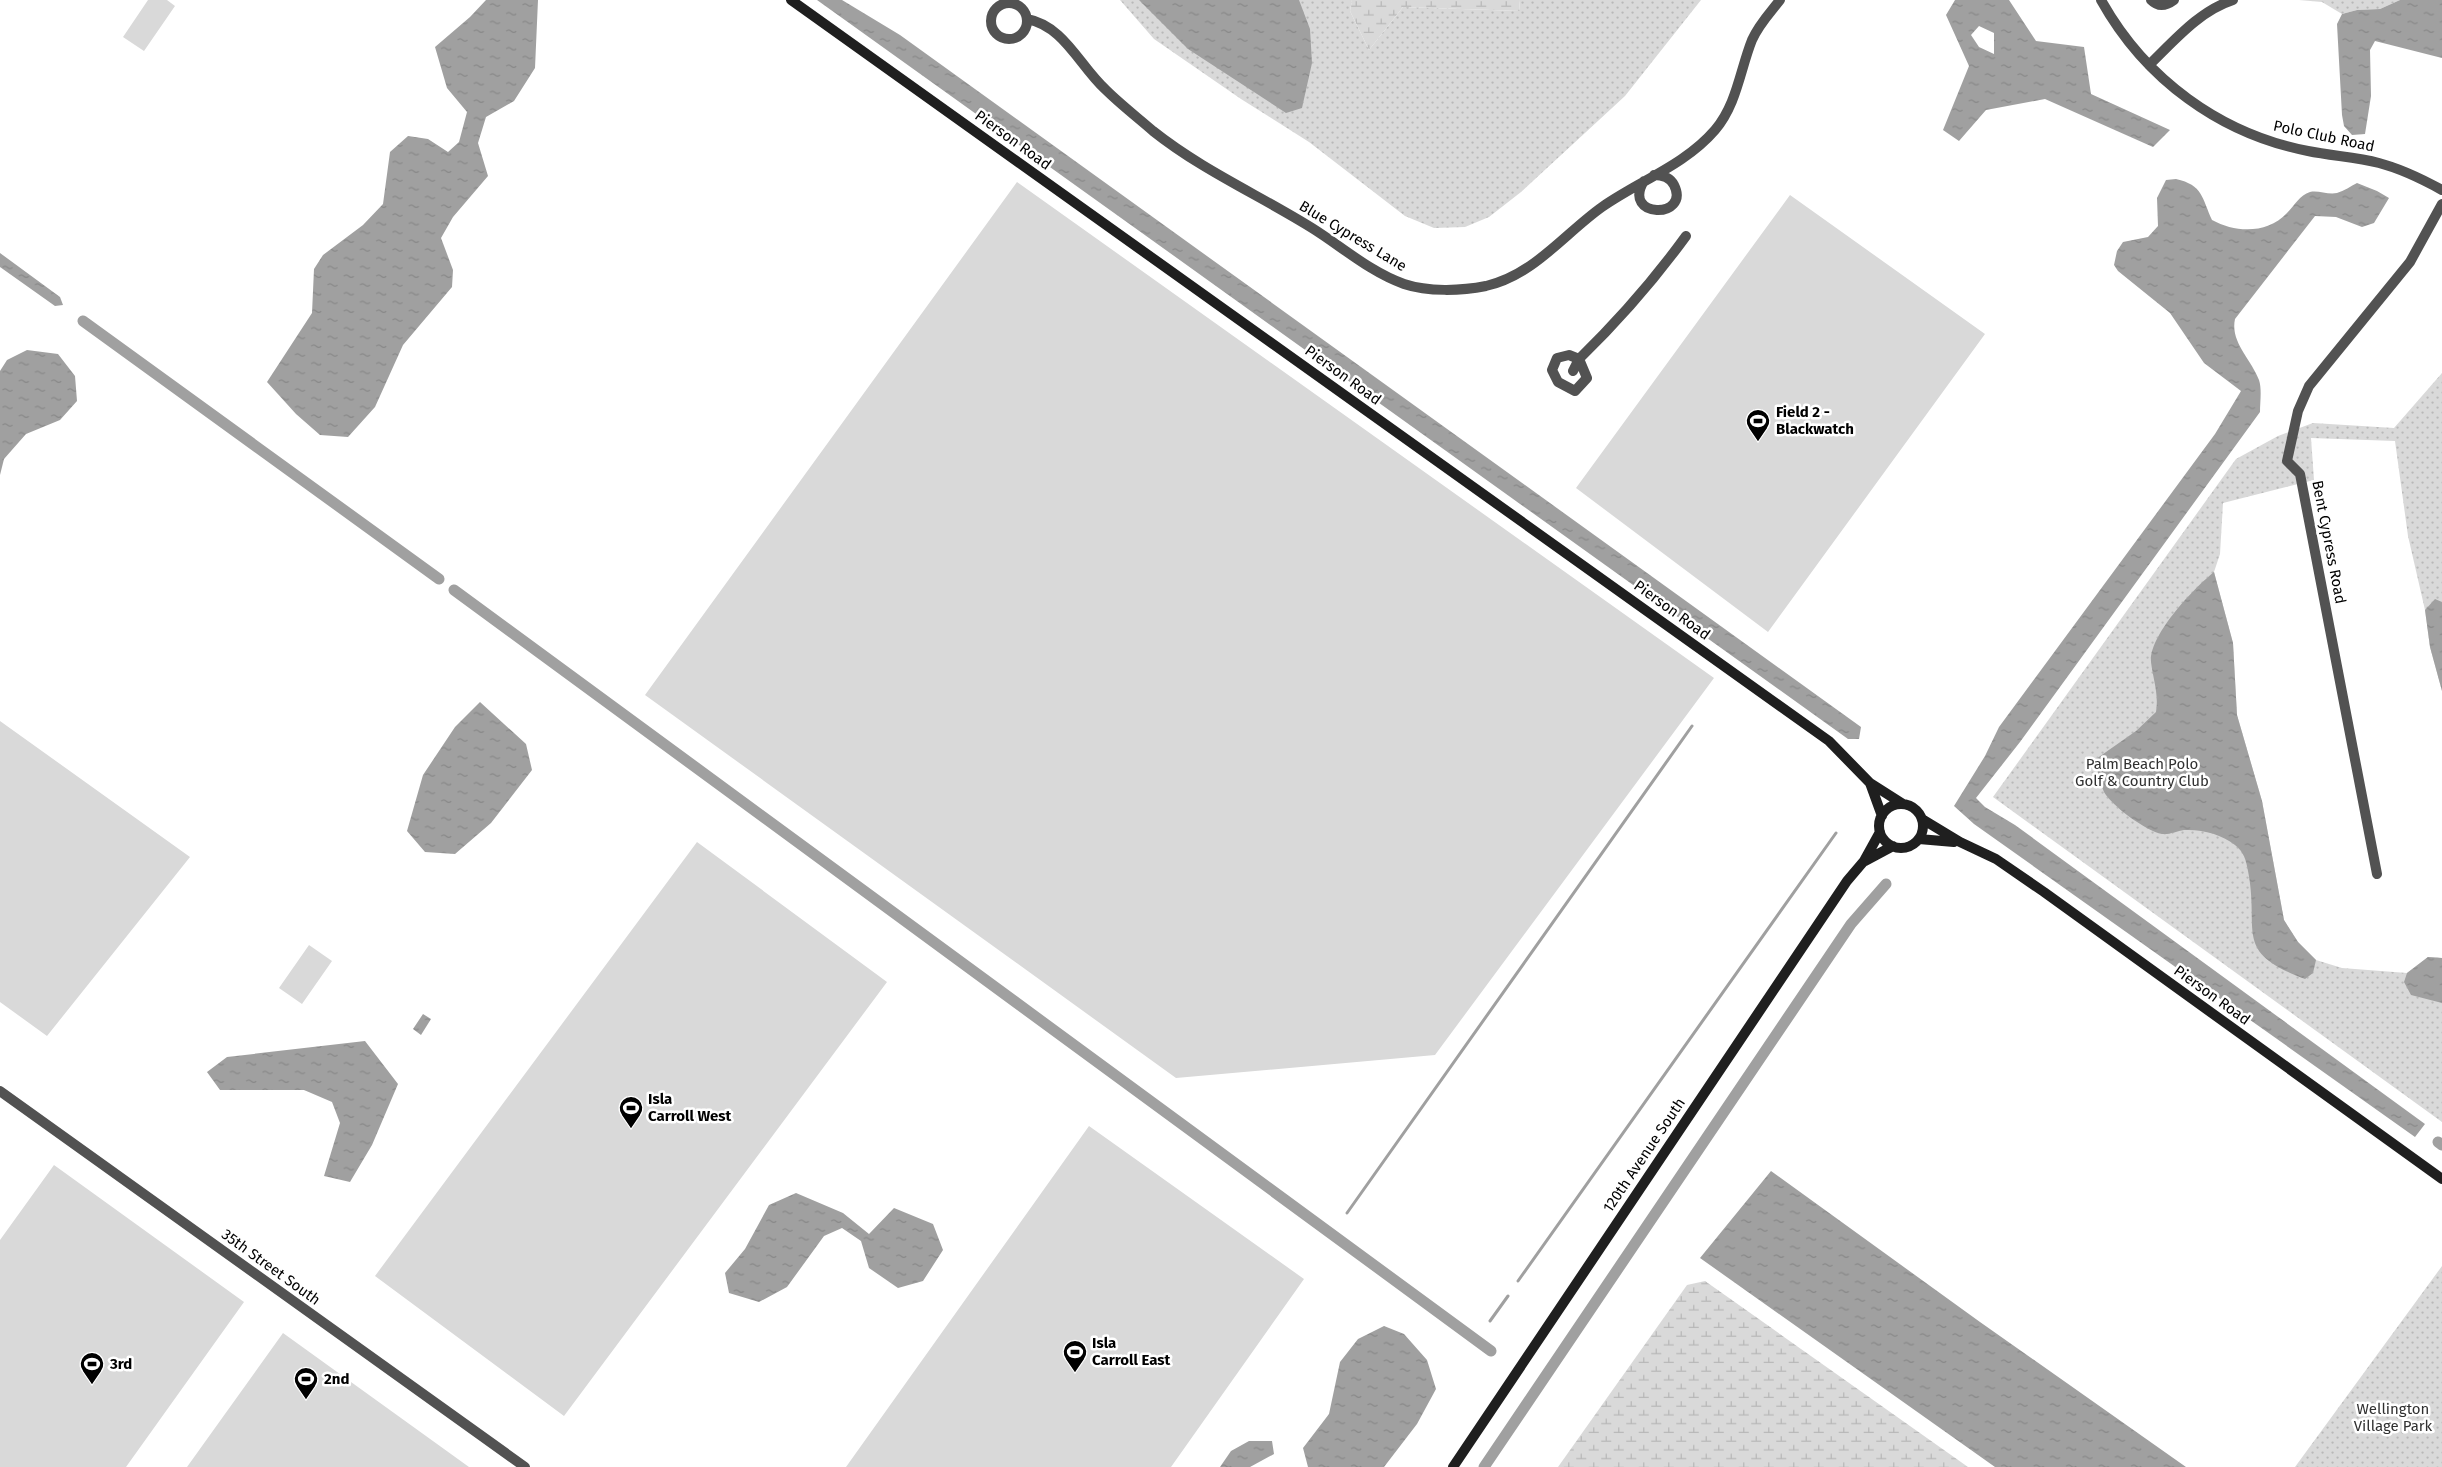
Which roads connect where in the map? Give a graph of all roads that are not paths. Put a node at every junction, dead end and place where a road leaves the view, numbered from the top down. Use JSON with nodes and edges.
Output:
{"nodes":[{"id":1,"x":791,"y":0,"type":"edge"},
{"id":2,"x":1780,"y":0,"type":"edge"},
{"id":3,"x":2101,"y":0,"type":"edge"},
{"id":4,"x":2151,"y":0,"type":"edge"},
{"id":5,"x":2174,"y":0,"type":"edge"},
{"id":6,"x":2233,"y":0,"type":"edge"},
{"id":7,"x":1027,"y":19,"type":"dead end"},
{"id":8,"x":2149,"y":65,"type":"junction"},
{"id":9,"x":1654,"y":175,"type":"junction"},
{"id":10,"x":1644,"y":181,"type":"junction"},
{"id":11,"x":2442,"y":190,"type":"edge"},
{"id":12,"x":2442,"y":204,"type":"edge"},
{"id":13,"x":1686,"y":236,"type":"dead end"},
{"id":14,"x":1573,"y":371,"type":"dead end"},
{"id":15,"x":1870,"y":783,"type":"junction"},
{"id":16,"x":1903,"y":804,"type":"junction"},
{"id":17,"x":1882,"y":816,"type":"junction"},
{"id":18,"x":1922,"y":819,"type":"junction"},
{"id":19,"x":1880,"y":832,"type":"junction"},
{"id":20,"x":1919,"y":839,"type":"junction"},
{"id":21,"x":1960,"y":842,"type":"junction"},
{"id":22,"x":1893,"y":846,"type":"junction"},
{"id":23,"x":1864,"y":862,"type":"junction"},
{"id":24,"x":2377,"y":874,"type":"dead end"},
{"id":25,"x":0,"y":1091,"type":"edge"},
{"id":26,"x":2442,"y":1179,"type":"edge"},
{"id":27,"x":526,"y":1467,"type":"edge"},
{"id":28,"x":1453,"y":1467,"type":"edge"}],
"edges":[{"from":1,"to":15,"type":"street","name":"Pierson Road"},
{"from":2,"to":9,"type":"street","name":"Blue Cypress Lane"},
{"from":3,"to":8,"type":"street","name":"Polo Club Road"},
{"from":4,"to":5,"type":"street"},
{"from":6,"to":8,"type":"street"},
{"from":7,"to":10,"type":"street","name":"Blue Cypress Lane"},
{"from":8,"to":11,"type":"street","name":"Polo Club Road"},
{"from":9,"to":10,"type":"street","name":"Blue Cypress Lane"},
{"from":9,"to":10,"type":"street"},
{"from":12,"to":24,"type":"street","name":"Bent Cypress Road"},
{"from":13,"to":14,"type":"street"},
{"from":15,"to":16,"type":"street","name":"Pierson Road"},
{"from":15,"to":17,"type":"street","name":"Pierson Road"},
{"from":16,"to":17,"type":"street"},
{"from":16,"to":18,"type":"street"},
{"from":17,"to":19,"type":"street"},
{"from":18,"to":20,"type":"street"},
{"from":18,"to":21,"type":"street","name":"Pierson Road"},
{"from":19,"to":22,"type":"street"},
{"from":19,"to":23,"type":"street","name":"120th Avenue South"},
{"from":20,"to":21,"type":"street","name":"Pierson Road"},
{"from":20,"to":22,"type":"street"},
{"from":21,"to":26,"type":"street","name":"Pierson Road"},
{"from":22,"to":23,"type":"street","name":"120th Avenue South"},
{"from":23,"to":28,"type":"street","name":"120th Avenue South"},
{"from":25,"to":27,"type":"street","name":"35th Street South"}]}
